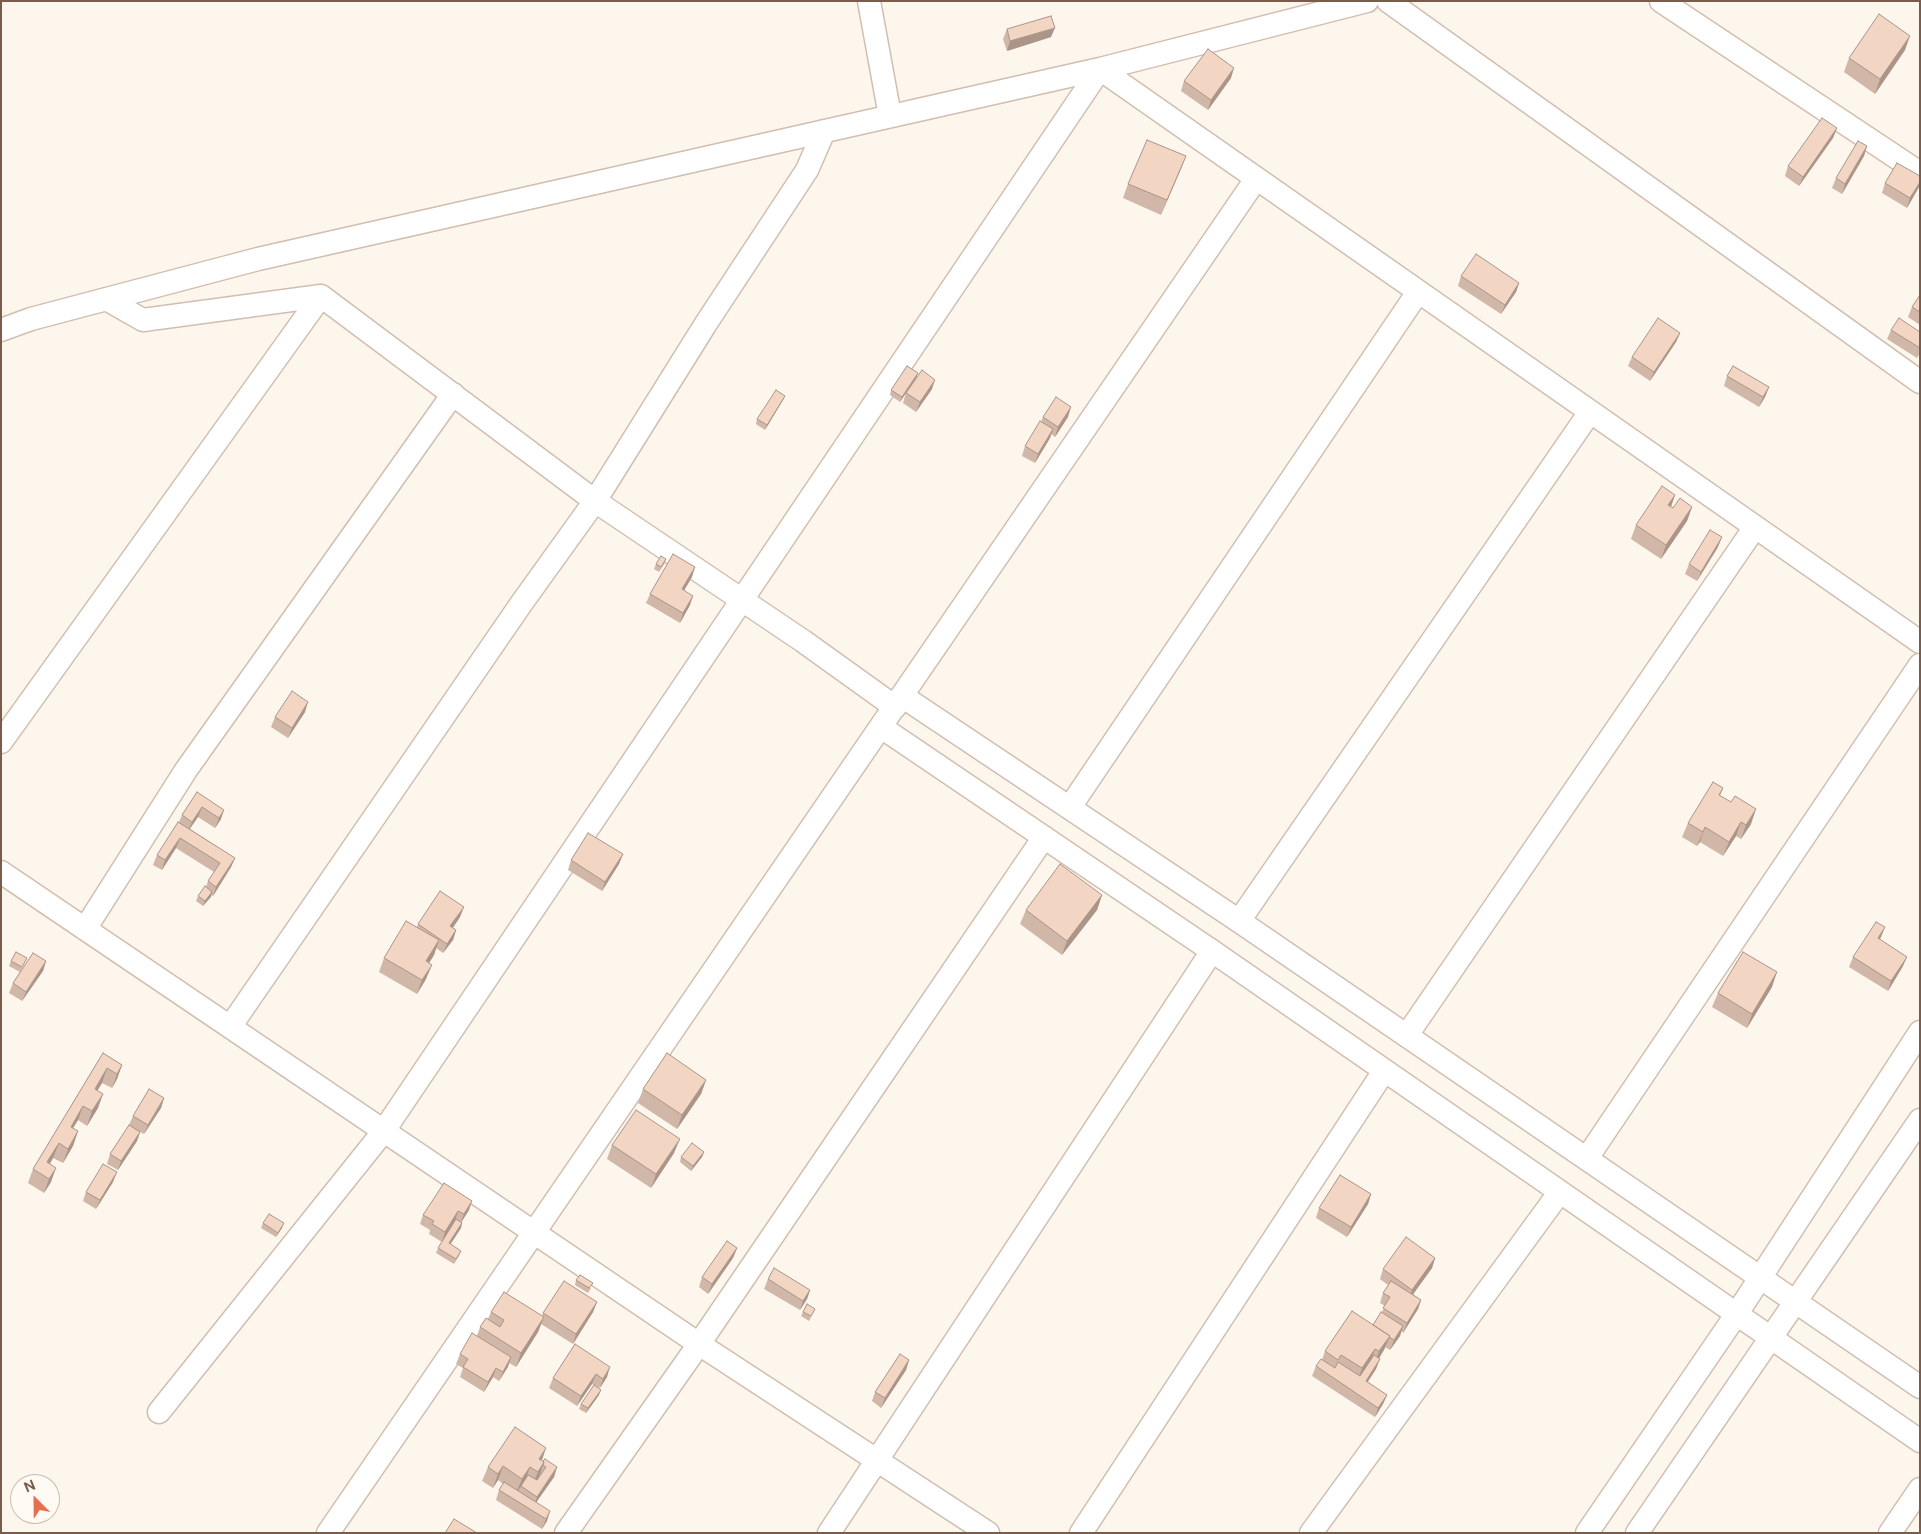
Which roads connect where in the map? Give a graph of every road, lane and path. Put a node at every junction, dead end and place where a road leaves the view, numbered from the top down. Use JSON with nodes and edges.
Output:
{"nodes":[{"id":1,"x":869,"y":1,"type":"edge"},
{"id":2,"x":1367,"y":1,"type":"edge"},
{"id":3,"x":1388,"y":1,"type":"edge"},
{"id":4,"x":1661,"y":1,"type":"edge"},
{"id":5,"x":1100,"y":69,"type":"junction"},
{"id":6,"x":890,"y":116,"type":"junction"},
{"id":7,"x":824,"y":131,"type":"junction"},
{"id":8,"x":1920,"y":174,"type":"edge"},
{"id":9,"x":1256,"y":179,"type":"junction"},
{"id":10,"x":1418,"y":292,"type":"junction"},
{"id":11,"x":321,"y":296,"type":"junction"},
{"id":12,"x":106,"y":299,"type":"junction"},
{"id":13,"x":1,"y":330,"type":"edge"},
{"id":14,"x":1920,"y":382,"type":"edge"},
{"id":15,"x":453,"y":394,"type":"junction"},
{"id":16,"x":1590,"y":412,"type":"junction"},
{"id":17,"x":596,"y":501,"type":"junction"},
{"id":18,"x":1755,"y":527,"type":"junction"},
{"id":19,"x":742,"y":600,"type":"junction"},
{"id":20,"x":1920,"y":642,"type":"edge"},
{"id":21,"x":1920,"y":665,"type":"edge"},
{"id":22,"x":898,"y":702,"type":"junction"},
{"id":23,"x":881,"y":727,"type":"junction"},
{"id":24,"x":1,"y":742,"type":"edge"},
{"id":25,"x":1070,"y":807,"type":"junction"},
{"id":26,"x":1044,"y":837,"type":"junction"},
{"id":27,"x":1,"y":872,"type":"edge"},
{"id":28,"x":1239,"y":921,"type":"junction"},
{"id":29,"x":85,"y":929,"type":"junction"},
{"id":30,"x":1212,"y":952,"type":"junction"},
{"id":31,"x":230,"y":1027,"type":"junction"},
{"id":32,"x":1920,"y":1032,"type":"edge"},
{"id":33,"x":1407,"y":1035,"type":"junction"},
{"id":34,"x":1384,"y":1071,"type":"junction"},
{"id":35,"x":1920,"y":1120,"type":"edge"},
{"id":36,"x":383,"y":1132,"type":"junction"},
{"id":37,"x":1587,"y":1158,"type":"junction"},
{"id":38,"x":1559,"y":1193,"type":"junction"},
{"id":39,"x":533,"y":1232,"type":"junction"},
{"id":40,"x":1760,"y":1277,"type":"junction"},
{"id":41,"x":1797,"y":1302,"type":"junction"},
{"id":42,"x":1736,"y":1315,"type":"junction"},
{"id":43,"x":1772,"y":1339,"type":"junction"},
{"id":44,"x":699,"y":1344,"type":"junction"},
{"id":45,"x":1920,"y":1387,"type":"edge"},
{"id":46,"x":159,"y":1412,"type":"dead end"},
{"id":47,"x":1920,"y":1441,"type":"edge"},
{"id":48,"x":877,"y":1460,"type":"junction"},
{"id":49,"x":1920,"y":1489,"type":"edge"},
{"id":50,"x":328,"y":1533,"type":"edge"},
{"id":51,"x":566,"y":1533,"type":"edge"},
{"id":52,"x":829,"y":1533,"type":"edge"},
{"id":53,"x":988,"y":1533,"type":"edge"},
{"id":54,"x":1081,"y":1533,"type":"edge"},
{"id":55,"x":1311,"y":1533,"type":"edge"},
{"id":56,"x":1587,"y":1533,"type":"edge"},
{"id":57,"x":1637,"y":1533,"type":"edge"},
{"id":58,"x":1890,"y":1533,"type":"edge"}],
"edges":[{"from":1,"to":6,"type":"street"},
{"from":2,"to":5,"type":"street"},
{"from":3,"to":14,"type":"street"},
{"from":4,"to":8,"type":"street"},
{"from":5,"to":6,"type":"street"},
{"from":5,"to":9,"type":"street"},
{"from":5,"to":19,"type":"street"},
{"from":6,"to":7,"type":"street"},
{"from":7,"to":12,"type":"street"},
{"from":7,"to":17,"type":"street"},
{"from":9,"to":10,"type":"street"},
{"from":9,"to":22,"type":"street"},
{"from":10,"to":16,"type":"street"},
{"from":10,"to":25,"type":"street"},
{"from":11,"to":12,"type":"street"},
{"from":11,"to":15,"type":"street"},
{"from":11,"to":24,"type":"street"},
{"from":12,"to":13,"type":"street"},
{"from":15,"to":17,"type":"street"},
{"from":15,"to":29,"type":"street"},
{"from":16,"to":18,"type":"street"},
{"from":16,"to":28,"type":"street"},
{"from":17,"to":19,"type":"street"},
{"from":17,"to":31,"type":"street"},
{"from":18,"to":20,"type":"street"},
{"from":18,"to":33,"type":"street"},
{"from":19,"to":22,"type":"street"},
{"from":19,"to":36,"type":"street"},
{"from":21,"to":37,"type":"street"},
{"from":22,"to":23,"type":"street"},
{"from":22,"to":25,"type":"street"},
{"from":23,"to":26,"type":"street"},
{"from":23,"to":39,"type":"street"},
{"from":25,"to":28,"type":"street"},
{"from":26,"to":30,"type":"street"},
{"from":26,"to":44,"type":"street"},
{"from":27,"to":29,"type":"street"},
{"from":28,"to":33,"type":"street"},
{"from":29,"to":31,"type":"street"},
{"from":30,"to":34,"type":"street"},
{"from":30,"to":48,"type":"street"},
{"from":31,"to":36,"type":"street"},
{"from":32,"to":40,"type":"street"},
{"from":33,"to":37,"type":"street"},
{"from":34,"to":38,"type":"street"},
{"from":34,"to":54,"type":"street"},
{"from":35,"to":41,"type":"street"},
{"from":36,"to":39,"type":"street"},
{"from":36,"to":46,"type":"street"},
{"from":37,"to":40,"type":"street"},
{"from":38,"to":42,"type":"street"},
{"from":38,"to":55,"type":"street"},
{"from":39,"to":44,"type":"street"},
{"from":39,"to":50,"type":"street"},
{"from":40,"to":41,"type":"street"},
{"from":40,"to":42,"type":"street"},
{"from":41,"to":43,"type":"street"},
{"from":41,"to":45,"type":"street"},
{"from":42,"to":43,"type":"street"},
{"from":42,"to":56,"type":"street"},
{"from":43,"to":47,"type":"street"},
{"from":43,"to":57,"type":"street"},
{"from":44,"to":48,"type":"street"},
{"from":44,"to":51,"type":"street"},
{"from":48,"to":52,"type":"street"},
{"from":48,"to":53,"type":"street"},
{"from":49,"to":58,"type":"street"}]}
